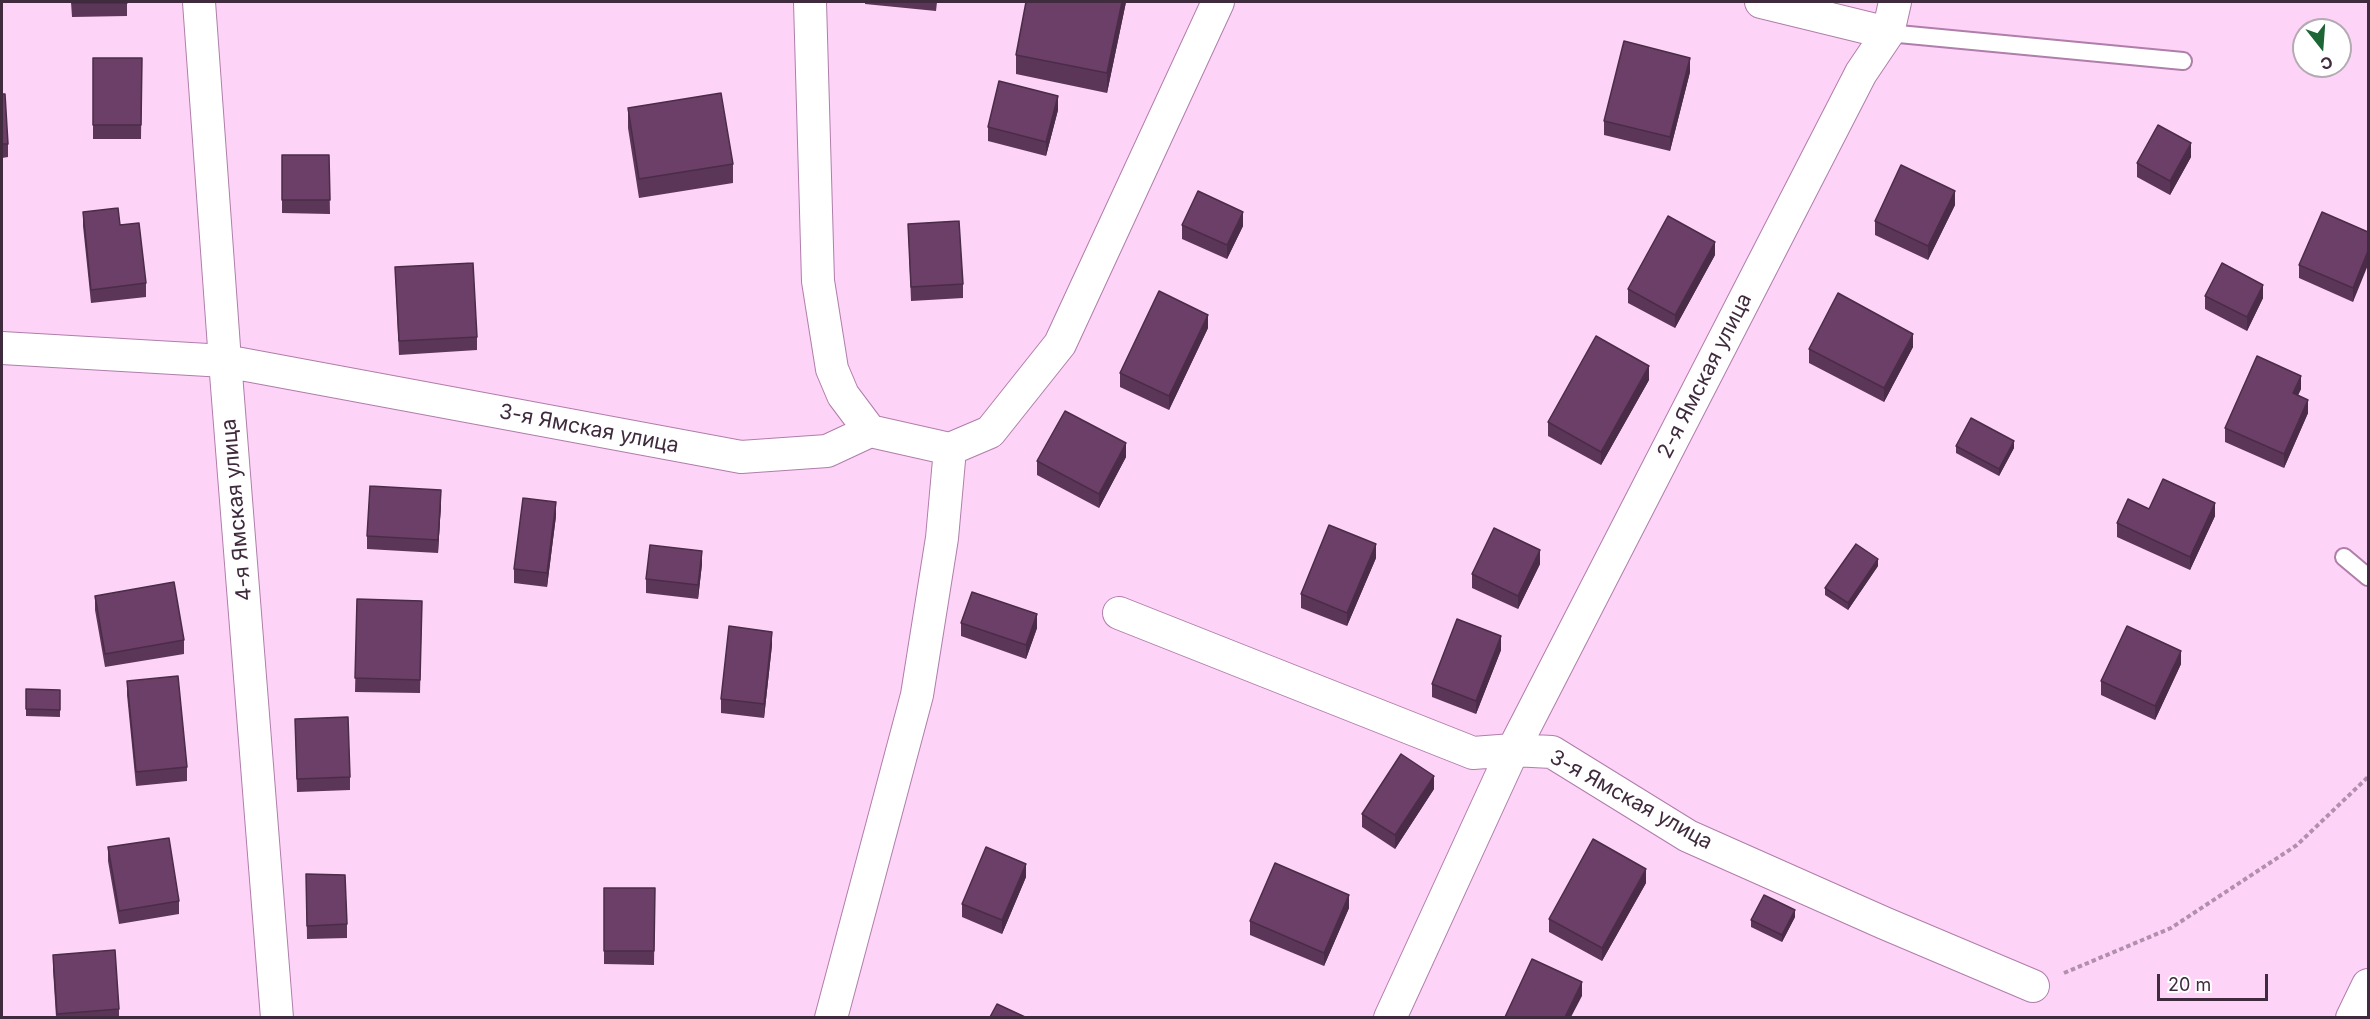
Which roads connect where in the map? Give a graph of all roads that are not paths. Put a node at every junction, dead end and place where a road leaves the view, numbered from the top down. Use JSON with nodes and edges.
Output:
{"nodes":[{"id":1,"x":199,"y":2,"type":"edge"},
{"id":2,"x":810,"y":2,"type":"edge"},
{"id":3,"x":1218,"y":2,"type":"edge"},
{"id":4,"x":1761,"y":2,"type":"edge"},
{"id":5,"x":1895,"y":2,"type":"edge"},
{"id":6,"x":1888,"y":33,"type":"junction"},
{"id":7,"x":2183,"y":61,"type":"dead end"},
{"id":8,"x":2,"y":348,"type":"edge"},
{"id":9,"x":225,"y":361,"type":"junction"},
{"id":10,"x":870,"y":431,"type":"junction"},
{"id":11,"x":950,"y":449,"type":"junction"},
{"id":12,"x":2344,"y":557,"type":"dead end"},
{"id":13,"x":2368,"y":577,"type":"edge"},
{"id":14,"x":1119,"y":613,"type":"dead end"},
{"id":15,"x":1513,"y":750,"type":"junction"},
{"id":16,"x":2368,"y":985,"type":"edge"},
{"id":17,"x":2033,"y":986,"type":"road end"},
{"id":18,"x":277,"y":1017,"type":"edge"},
{"id":19,"x":831,"y":1017,"type":"edge"},
{"id":20,"x":1390,"y":1017,"type":"edge"},
{"id":21,"x":2352,"y":1017,"type":"edge"}],
"edges":[{"from":1,"to":9,"type":"street","name":"4-я Ямская улица"},
{"from":2,"to":10,"type":"street"},
{"from":3,"to":11,"type":"street"},
{"from":4,"to":6,"type":"street"},
{"from":5,"to":6,"type":"street","name":"2-я Ямская улица"},
{"from":6,"to":7,"type":"lane"},
{"from":6,"to":15,"type":"street","name":"2-я Ямская улица"},
{"from":8,"to":9,"type":"street","name":"3-я Ямская улица"},
{"from":9,"to":10,"type":"street","name":"3-я Ямская улица"},
{"from":9,"to":18,"type":"street","name":"4-я Ямская улица"},
{"from":10,"to":11,"type":"street"},
{"from":11,"to":19,"type":"street"},
{"from":12,"to":13,"type":"lane"},
{"from":14,"to":15,"type":"street","name":"3-я Ямская улица"},
{"from":15,"to":17,"type":"street","name":"3-я Ямская улица"},
{"from":15,"to":20,"type":"street","name":"2-я Ямская улица"},
{"from":16,"to":21,"type":"street"}]}
